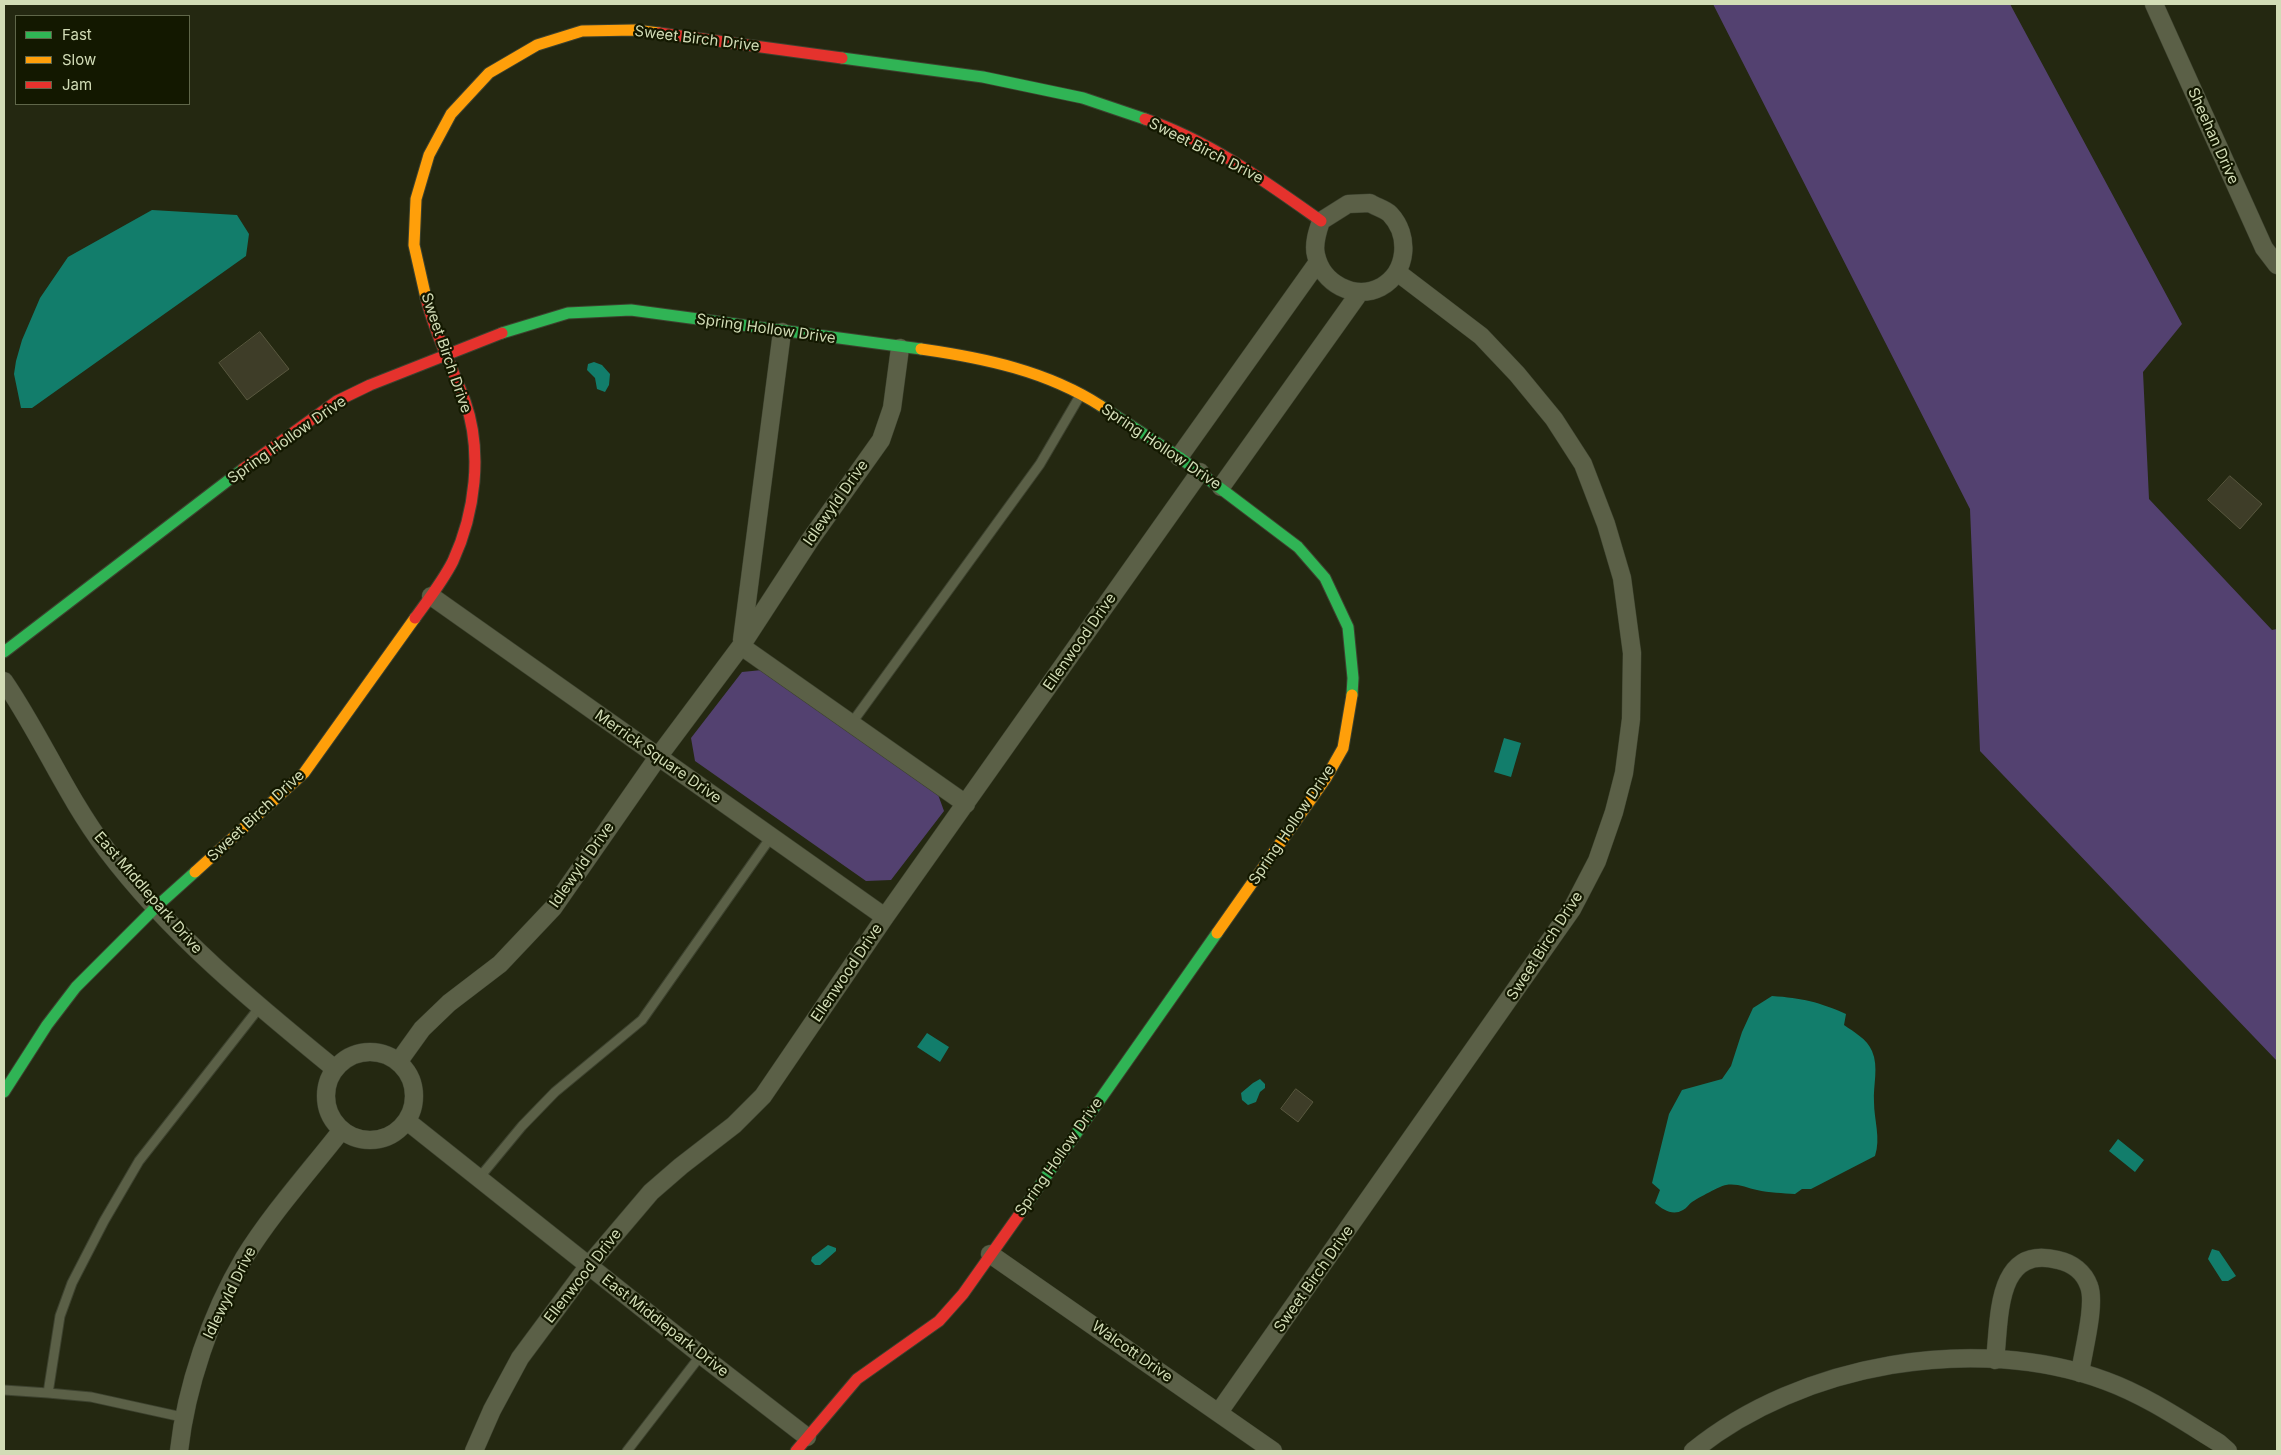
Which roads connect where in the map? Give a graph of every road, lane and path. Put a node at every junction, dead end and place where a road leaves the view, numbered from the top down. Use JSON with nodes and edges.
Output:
{"nodes":[{"id":1,"x":2154,"y":4,"type":"edge"},
{"id":2,"x":1321,"y":221,"type":"junction"},
{"id":3,"x":1318,"y":262,"type":"junction"},
{"id":4,"x":2277,"y":265,"type":"edge"},
{"id":5,"x":1397,"y":272,"type":"junction"},
{"id":6,"x":1360,"y":292,"type":"junction"},
{"id":7,"x":782,"y":332,"type":"junction"},
{"id":8,"x":900,"y":348,"type":"junction"},
{"id":9,"x":446,"y":354,"type":"junction"},
{"id":10,"x":1081,"y":393,"type":"junction"},
{"id":11,"x":1179,"y":457,"type":"junction"},
{"id":12,"x":1200,"y":472,"type":"junction"},
{"id":13,"x":1221,"y":487,"type":"junction"},
{"id":14,"x":431,"y":596,"type":"junction"},
{"id":15,"x":741,"y":646,"type":"junction"},
{"id":16,"x":4,"y":652,"type":"edge"},
{"id":17,"x":4,"y":681,"type":"edge"},
{"id":18,"x":851,"y":724,"type":"junction"},
{"id":19,"x":658,"y":757,"type":"junction"},
{"id":20,"x":966,"y":804,"type":"junction"},
{"id":21,"x":771,"y":837,"type":"junction"},
{"id":22,"x":156,"y":907,"type":"junction"},
{"id":23,"x":885,"y":918,"type":"junction"},
{"id":24,"x":260,"y":1008,"type":"junction"},
{"id":25,"x":399,"y":1061,"type":"junction"},
{"id":26,"x":335,"y":1069,"type":"junction"},
{"id":27,"x":4,"y":1092,"type":"edge"},
{"id":28,"x":407,"y":1121,"type":"junction"},
{"id":29,"x":341,"y":1131,"type":"junction"},
{"id":30,"x":479,"y":1178,"type":"junction"},
{"id":31,"x":990,"y":1254,"type":"junction"},
{"id":32,"x":589,"y":1265,"type":"junction"},
{"id":33,"x":701,"y":1355,"type":"junction"},
{"id":34,"x":1995,"y":1360,"type":"junction"},
{"id":35,"x":2080,"y":1373,"type":"junction"},
{"id":36,"x":4,"y":1390,"type":"edge"},
{"id":37,"x":48,"y":1393,"type":"junction"},
{"id":38,"x":1219,"y":1412,"type":"junction"},
{"id":39,"x":182,"y":1417,"type":"junction"},
{"id":40,"x":806,"y":1436,"type":"junction"},
{"id":41,"x":178,"y":1451,"type":"edge"},
{"id":42,"x":474,"y":1451,"type":"edge"},
{"id":43,"x":627,"y":1451,"type":"edge"},
{"id":44,"x":796,"y":1451,"type":"edge"},
{"id":45,"x":1273,"y":1451,"type":"edge"},
{"id":46,"x":1693,"y":1451,"type":"edge"},
{"id":47,"x":2228,"y":1451,"type":"edge"}],
"edges":[{"from":1,"to":4,"type":"street","name":"Sheehan Drive"},
{"from":2,"to":3,"type":"street"},
{"from":2,"to":5,"type":"street"},
{"from":2,"to":9,"type":"street","name":"Sweet Birch Drive"},
{"from":3,"to":6,"type":"street"},
{"from":3,"to":11,"type":"street"},
{"from":5,"to":6,"type":"street"},
{"from":5,"to":38,"type":"street","name":"Sweet Birch Drive"},
{"from":6,"to":13,"type":"street"},
{"from":7,"to":8,"type":"street","name":"Spring Hollow Drive"},
{"from":7,"to":9,"type":"street","name":"Spring Hollow Drive"},
{"from":7,"to":15,"type":"street","name":"Idlewyld Drive"},
{"from":8,"to":10,"type":"street","name":"Spring Hollow Drive"},
{"from":8,"to":15,"type":"street","name":"Idlewyld Drive"},
{"from":9,"to":14,"type":"street","name":"Sweet Birch Drive"},
{"from":9,"to":16,"type":"street","name":"Spring Hollow Drive"},
{"from":10,"to":11,"type":"street","name":"Spring Hollow Drive"},
{"from":10,"to":18,"type":"lane"},
{"from":11,"to":12,"type":"street","name":"Spring Hollow Drive"},
{"from":12,"to":13,"type":"street","name":"Spring Hollow Drive"},
{"from":12,"to":20,"type":"street","name":"Ellenwood Drive"},
{"from":13,"to":31,"type":"street","name":"Spring Hollow Drive"},
{"from":14,"to":19,"type":"street","name":"Merrick Square Drive"},
{"from":14,"to":22,"type":"street","name":"Sweet Birch Drive"},
{"from":15,"to":18,"type":"street"},
{"from":15,"to":19,"type":"street","name":"Idlewyld Drive"},
{"from":17,"to":22,"type":"street","name":"East Middlepark Drive"},
{"from":18,"to":20,"type":"street"},
{"from":19,"to":21,"type":"street","name":"Merrick Square Drive"},
{"from":19,"to":25,"type":"street","name":"Idlewyld Drive"},
{"from":20,"to":23,"type":"street","name":"Ellenwood Drive"},
{"from":21,"to":23,"type":"street","name":"Merrick Square Drive"},
{"from":21,"to":30,"type":"lane"},
{"from":22,"to":24,"type":"street","name":"East Middlepark Drive"},
{"from":22,"to":27,"type":"street","name":"Sweet Birch Drive"},
{"from":23,"to":32,"type":"street","name":"Ellenwood Drive"},
{"from":24,"to":26,"type":"street","name":"East Middlepark Drive"},
{"from":24,"to":37,"type":"lane"},
{"from":25,"to":26,"type":"street"},
{"from":25,"to":28,"type":"street"},
{"from":26,"to":29,"type":"street"},
{"from":28,"to":29,"type":"street"},
{"from":28,"to":30,"type":"street","name":"East Middlepark Drive"},
{"from":29,"to":39,"type":"street","name":"Idlewyld Drive"},
{"from":30,"to":32,"type":"street","name":"East Middlepark Drive"},
{"from":31,"to":38,"type":"street","name":"Walcott Drive"},
{"from":31,"to":40,"type":"street","name":"Spring Hollow Drive"},
{"from":32,"to":33,"type":"street","name":"East Middlepark Drive"},
{"from":32,"to":42,"type":"street","name":"Ellenwood Drive"},
{"from":33,"to":40,"type":"street","name":"East Middlepark Drive"},
{"from":33,"to":43,"type":"lane"},
{"from":34,"to":35,"type":"street"},
{"from":34,"to":35,"type":"street"},
{"from":34,"to":46,"type":"street"},
{"from":35,"to":47,"type":"street"},
{"from":36,"to":37,"type":"lane"},
{"from":37,"to":39,"type":"lane"},
{"from":38,"to":45,"type":"street","name":"Walcott Drive"},
{"from":39,"to":41,"type":"street","name":"Idlewyld Drive"},
{"from":40,"to":44,"type":"street","name":"Spring Hollow Drive"}]}
